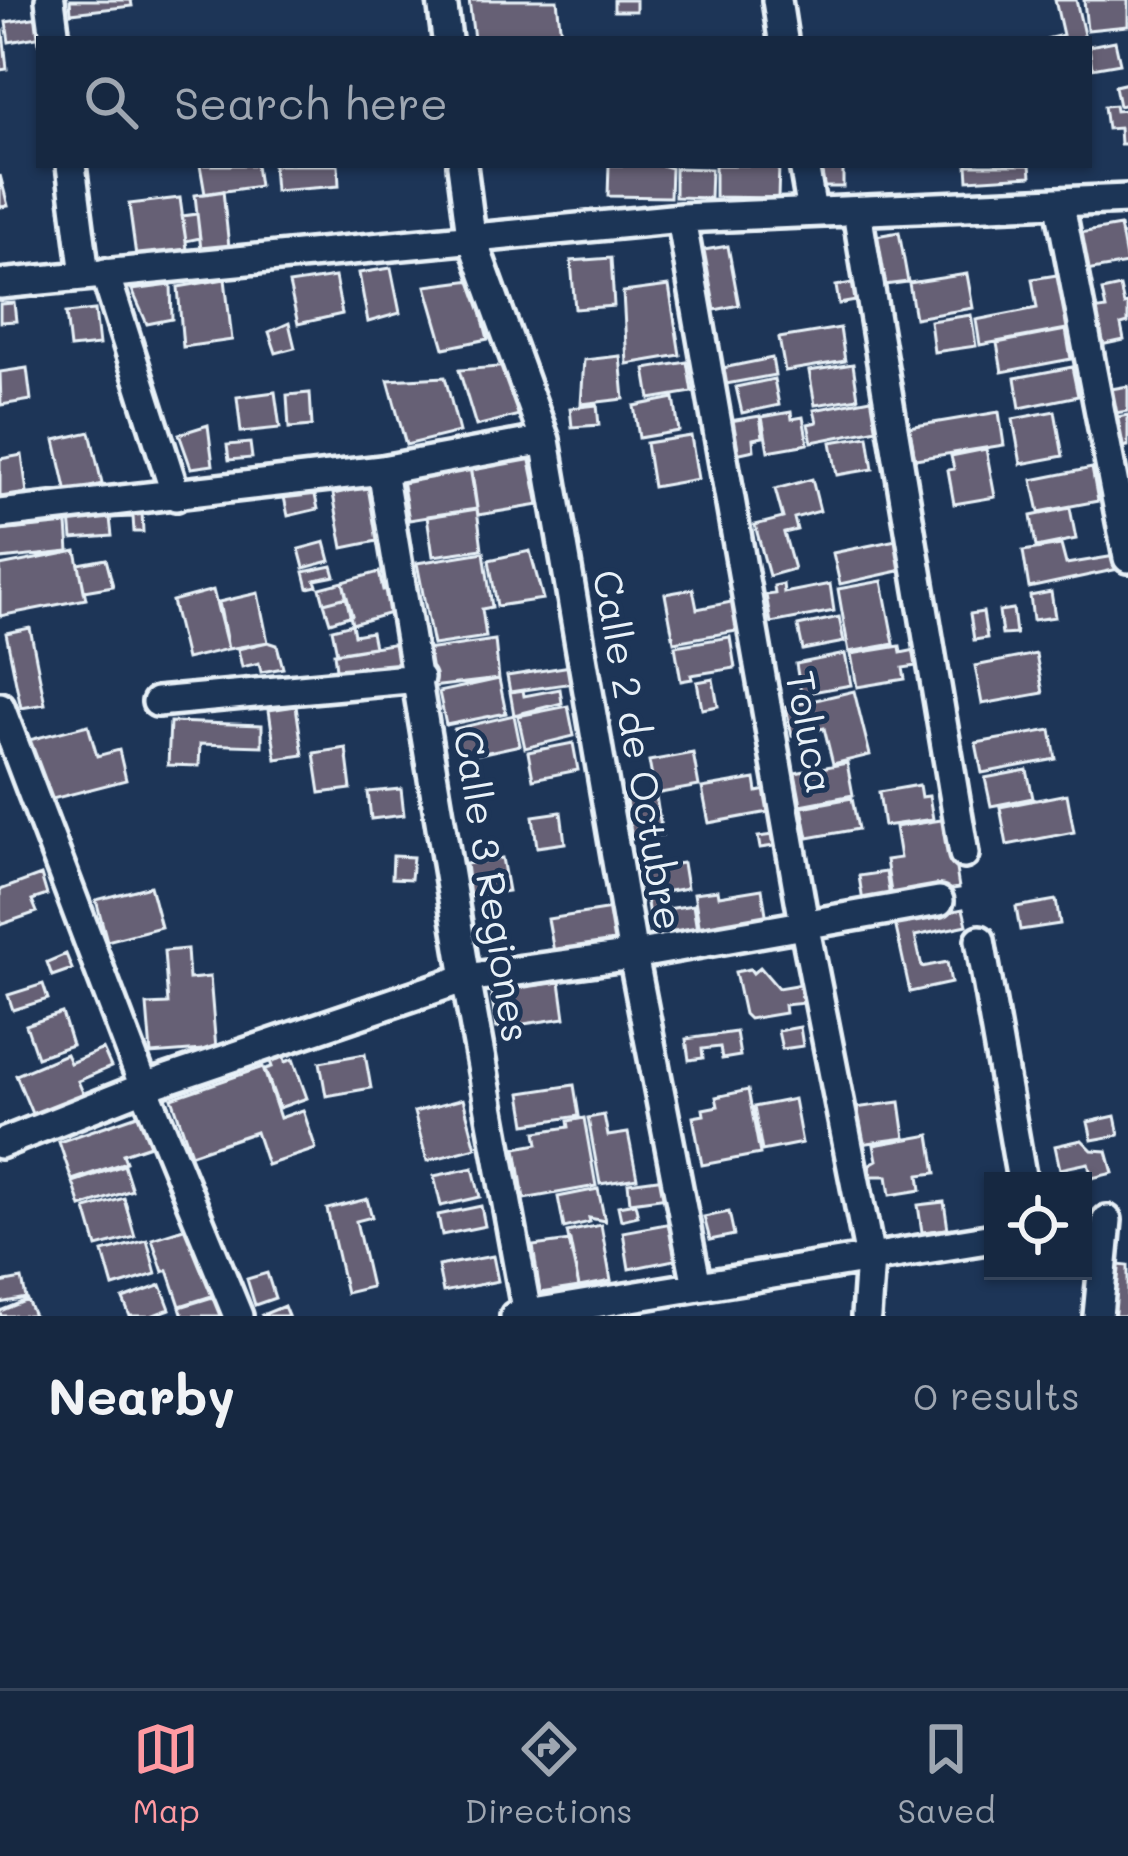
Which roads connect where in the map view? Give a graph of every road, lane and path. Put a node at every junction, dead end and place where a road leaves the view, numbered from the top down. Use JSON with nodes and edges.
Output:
{"nodes":[{"id":1,"x":50,"y":0,"type":"edge"},
{"id":2,"x":442,"y":0,"type":"edge"},
{"id":3,"x":777,"y":0,"type":"edge"},
{"id":4,"x":55,"y":36,"type":"edge"},
{"id":5,"x":447,"y":36,"type":"edge"},
{"id":6,"x":783,"y":36,"type":"edge"},
{"id":7,"x":72,"y":168,"type":"edge"},
{"id":8,"x":462,"y":168,"type":"edge"},
{"id":9,"x":805,"y":168,"type":"edge"},
{"id":10,"x":1128,"y":200,"type":"edge"},
{"id":11,"x":1060,"y":205,"type":"junction"},
{"id":12,"x":812,"y":212,"type":"junction"},
{"id":13,"x":857,"y":212,"type":"junction"},
{"id":14,"x":681,"y":218,"type":"junction"},
{"id":15,"x":470,"y":236,"type":"junction"},
{"id":16,"x":95,"y":274,"type":"junction"},
{"id":17,"x":0,"y":284,"type":"edge"},
{"id":18,"x":545,"y":440,"type":"junction"},
{"id":19,"x":382,"y":470,"type":"junction"},
{"id":20,"x":176,"y":496,"type":"junction"},
{"id":21,"x":0,"y":514,"type":"edge"},
{"id":22,"x":1128,"y":558,"type":"edge"},
{"id":23,"x":419,"y":677,"type":"junction"},
{"id":24,"x":158,"y":702,"type":"dead end"},
{"id":25,"x":0,"y":707,"type":"edge"},
{"id":26,"x":964,"y":854,"type":"dead end"},
{"id":27,"x":939,"y":901,"type":"dead end"},
{"id":28,"x":803,"y":923,"type":"junction"},
{"id":29,"x":980,"y":940,"type":"dead end"},
{"id":30,"x":633,"y":955,"type":"junction"},
{"id":31,"x":466,"y":978,"type":"junction"},
{"id":32,"x":144,"y":1087,"type":"junction"},
{"id":33,"x":0,"y":1144,"type":"edge"},
{"id":34,"x":1020,"y":1172,"type":"edge"},
{"id":35,"x":1106,"y":1220,"type":"edge"},
{"id":36,"x":984,"y":1239,"type":"edge"},
{"id":37,"x":870,"y":1258,"type":"junction"},
{"id":38,"x":698,"y":1286,"type":"junction"},
{"id":39,"x":521,"y":1315,"type":"edge"},
{"id":40,"x":238,"y":1316,"type":"edge"},
{"id":41,"x":866,"y":1316,"type":"edge"},
{"id":42,"x":1099,"y":1316,"type":"edge"}],
"edges":[{"from":1,"to":4,"type":"street"},
{"from":2,"to":5,"type":"street"},
{"from":3,"to":6,"type":"street"},
{"from":7,"to":16,"type":"street"},
{"from":8,"to":15,"type":"street","name":"Calle 2 de Octubre"},
{"from":9,"to":12,"type":"street"},
{"from":10,"to":11,"type":"street"},
{"from":11,"to":13,"type":"street"},
{"from":11,"to":22,"type":"street"},
{"from":12,"to":13,"type":"street"},
{"from":12,"to":14,"type":"street"},
{"from":13,"to":26,"type":"street"},
{"from":14,"to":15,"type":"street"},
{"from":14,"to":28,"type":"street","name":"Toluca"},
{"from":15,"to":16,"type":"street"},
{"from":15,"to":18,"type":"street","name":"Calle 2 de Octubre"},
{"from":16,"to":17,"type":"street"},
{"from":16,"to":20,"type":"street"},
{"from":18,"to":19,"type":"street"},
{"from":18,"to":30,"type":"street","name":"Calle 2 de Octubre"},
{"from":19,"to":20,"type":"street"},
{"from":19,"to":23,"type":"street","name":"Calle 3 Regiones"},
{"from":20,"to":21,"type":"street"},
{"from":23,"to":24,"type":"street"},
{"from":23,"to":31,"type":"street","name":"Calle 3 Regiones"},
{"from":25,"to":32,"type":"street"},
{"from":27,"to":28,"type":"street"},
{"from":28,"to":30,"type":"street"},
{"from":28,"to":37,"type":"street","name":"Toluca"},
{"from":29,"to":34,"type":"street"},
{"from":30,"to":31,"type":"street"},
{"from":30,"to":38,"type":"street","name":"Calle 2 de Octubre"},
{"from":31,"to":32,"type":"street"},
{"from":31,"to":39,"type":"street","name":"Calle 3 Regiones"},
{"from":32,"to":33,"type":"street"},
{"from":32,"to":40,"type":"street"},
{"from":35,"to":42,"type":"street"},
{"from":36,"to":37,"type":"street"},
{"from":37,"to":38,"type":"street"},
{"from":37,"to":41,"type":"street","name":"Toluca"},
{"from":38,"to":39,"type":"street"}]}
